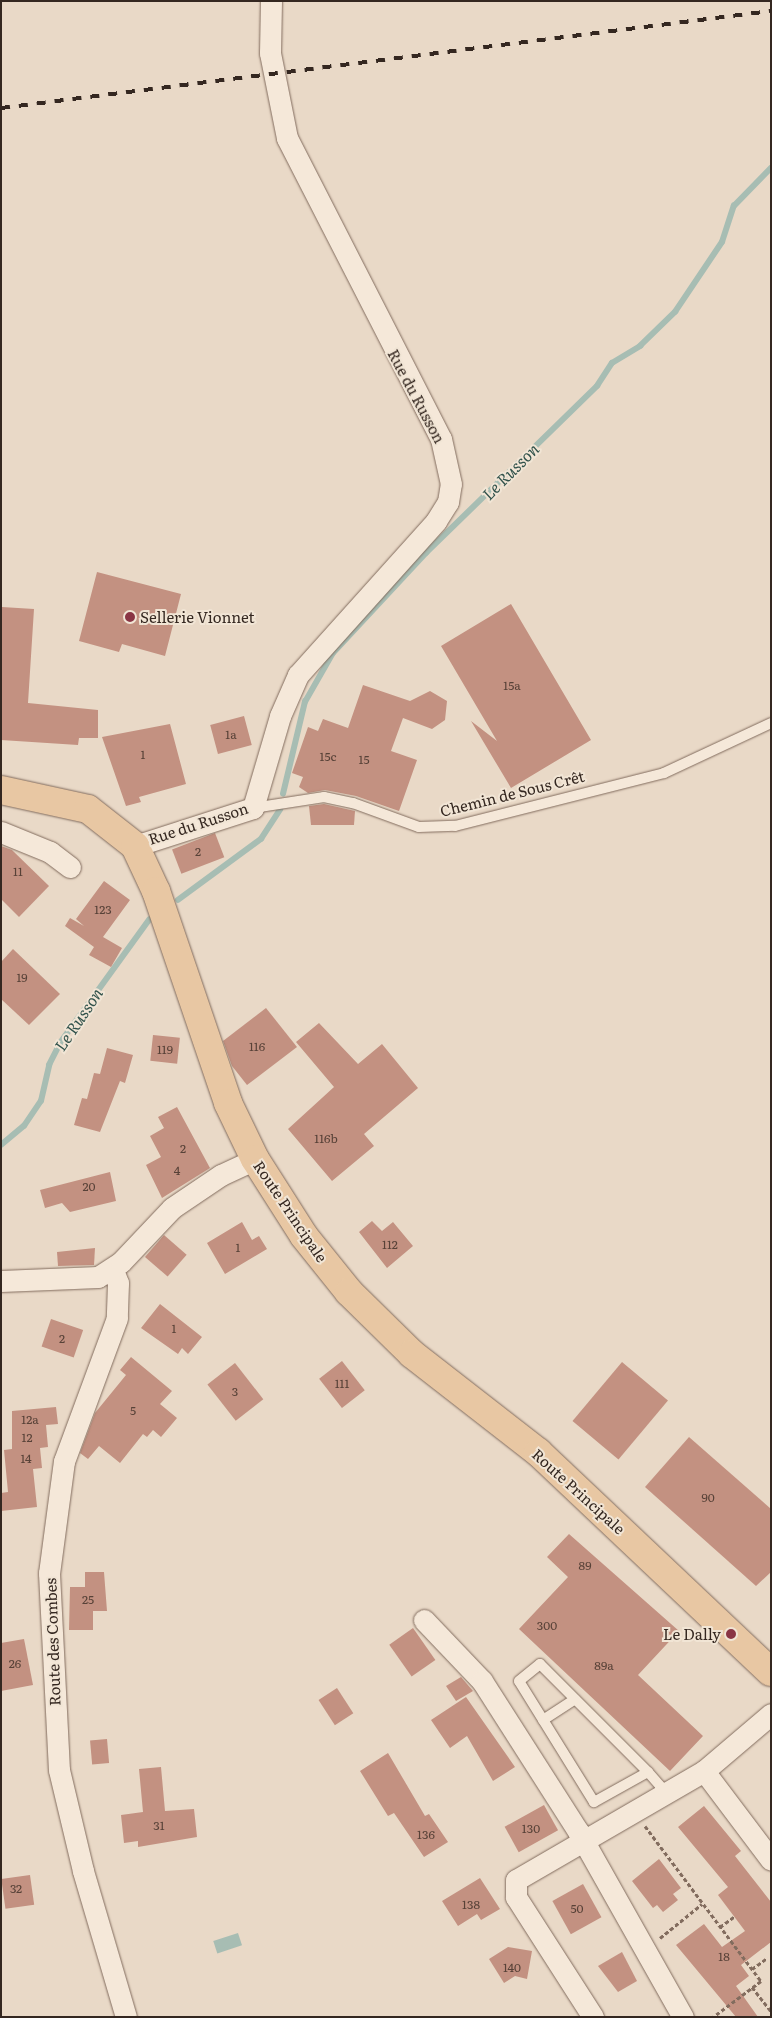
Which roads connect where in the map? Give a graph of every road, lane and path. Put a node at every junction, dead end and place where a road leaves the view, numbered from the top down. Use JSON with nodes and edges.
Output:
{"nodes":[{"id":1,"x":271,"y":1,"type":"edge"},
{"id":2,"x":771,"y":723,"type":"edge"},
{"id":3,"x":1,"y":790,"type":"edge"},
{"id":4,"x":253,"y":808,"type":"junction"},
{"id":5,"x":1,"y":832,"type":"edge"},
{"id":6,"x":135,"y":846,"type":"junction"},
{"id":7,"x":70,"y":867,"type":"dead end"},
{"id":8,"x":255,"y":1159,"type":"junction"},
{"id":9,"x":113,"y":1270,"type":"junction"},
{"id":10,"x":1,"y":1281,"type":"edge"},
{"id":11,"x":424,"y":1620,"type":"dead end"},
{"id":12,"x":771,"y":1672,"type":"edge"},
{"id":13,"x":575,"y":1699,"type":"junction"},
{"id":14,"x":771,"y":1714,"type":"edge"},
{"id":15,"x":543,"y":1720,"type":"junction"},
{"id":16,"x":704,"y":1771,"type":"junction"},
{"id":17,"x":648,"y":1772,"type":"junction"},
{"id":18,"x":666,"y":1793,"type":"junction"},
{"id":19,"x":634,"y":1811,"type":"junction"},
{"id":20,"x":582,"y":1840,"type":"junction"},
{"id":21,"x":771,"y":1860,"type":"edge"},
{"id":22,"x":702,"y":1904,"type":"junction"},
{"id":23,"x":735,"y":1916,"type":"dead end"},
{"id":24,"x":720,"y":1928,"type":"junction"},
{"id":25,"x":646,"y":1949,"type":"junction"},
{"id":26,"x":767,"y":1958,"type":"dead end"},
{"id":27,"x":752,"y":1969,"type":"junction"},
{"id":28,"x":752,"y":1987,"type":"junction"},
{"id":29,"x":771,"y":2011,"type":"edge"},
{"id":30,"x":126,"y":2017,"type":"edge"},
{"id":31,"x":593,"y":2017,"type":"edge"},
{"id":32,"x":683,"y":2017,"type":"edge"},
{"id":33,"x":713,"y":2017,"type":"edge"}],
"edges":[{"from":1,"to":4,"type":"street","name":"Rue du Russon"},
{"from":2,"to":4,"type":"lane","name":"Chemin de Sous Crêt"},
{"from":3,"to":6,"type":"main road","name":"Route Principale"},
{"from":4,"to":6,"type":"street","name":"Rue du Russon"},
{"from":5,"to":7,"type":"street"},
{"from":6,"to":8,"type":"main road","name":"Route Principale"},
{"from":8,"to":9,"type":"street"},
{"from":8,"to":12,"type":"main road","name":"Route Principale"},
{"from":9,"to":10,"type":"street"},
{"from":9,"to":30,"type":"street","name":"Route des Combes"},
{"from":11,"to":20,"type":"street"},
{"from":13,"to":15,"type":"lane"},
{"from":13,"to":15,"type":"lane"},
{"from":13,"to":17,"type":"lane"},
{"from":14,"to":16,"type":"street"},
{"from":15,"to":17,"type":"lane"},
{"from":16,"to":18,"type":"street"},
{"from":16,"to":21,"type":"street"},
{"from":17,"to":18,"type":"lane"},
{"from":18,"to":19,"type":"street"},
{"from":19,"to":20,"type":"street"},
{"from":19,"to":22,"type":"path"},
{"from":20,"to":25,"type":"street"},
{"from":20,"to":31,"type":"street"},
{"from":22,"to":24,"type":"path"},
{"from":22,"to":25,"type":"path"},
{"from":23,"to":24,"type":"path"},
{"from":24,"to":27,"type":"path"},
{"from":25,"to":32,"type":"street"},
{"from":26,"to":27,"type":"path"},
{"from":27,"to":28,"type":"path"},
{"from":28,"to":29,"type":"path"},
{"from":28,"to":33,"type":"path"}]}
